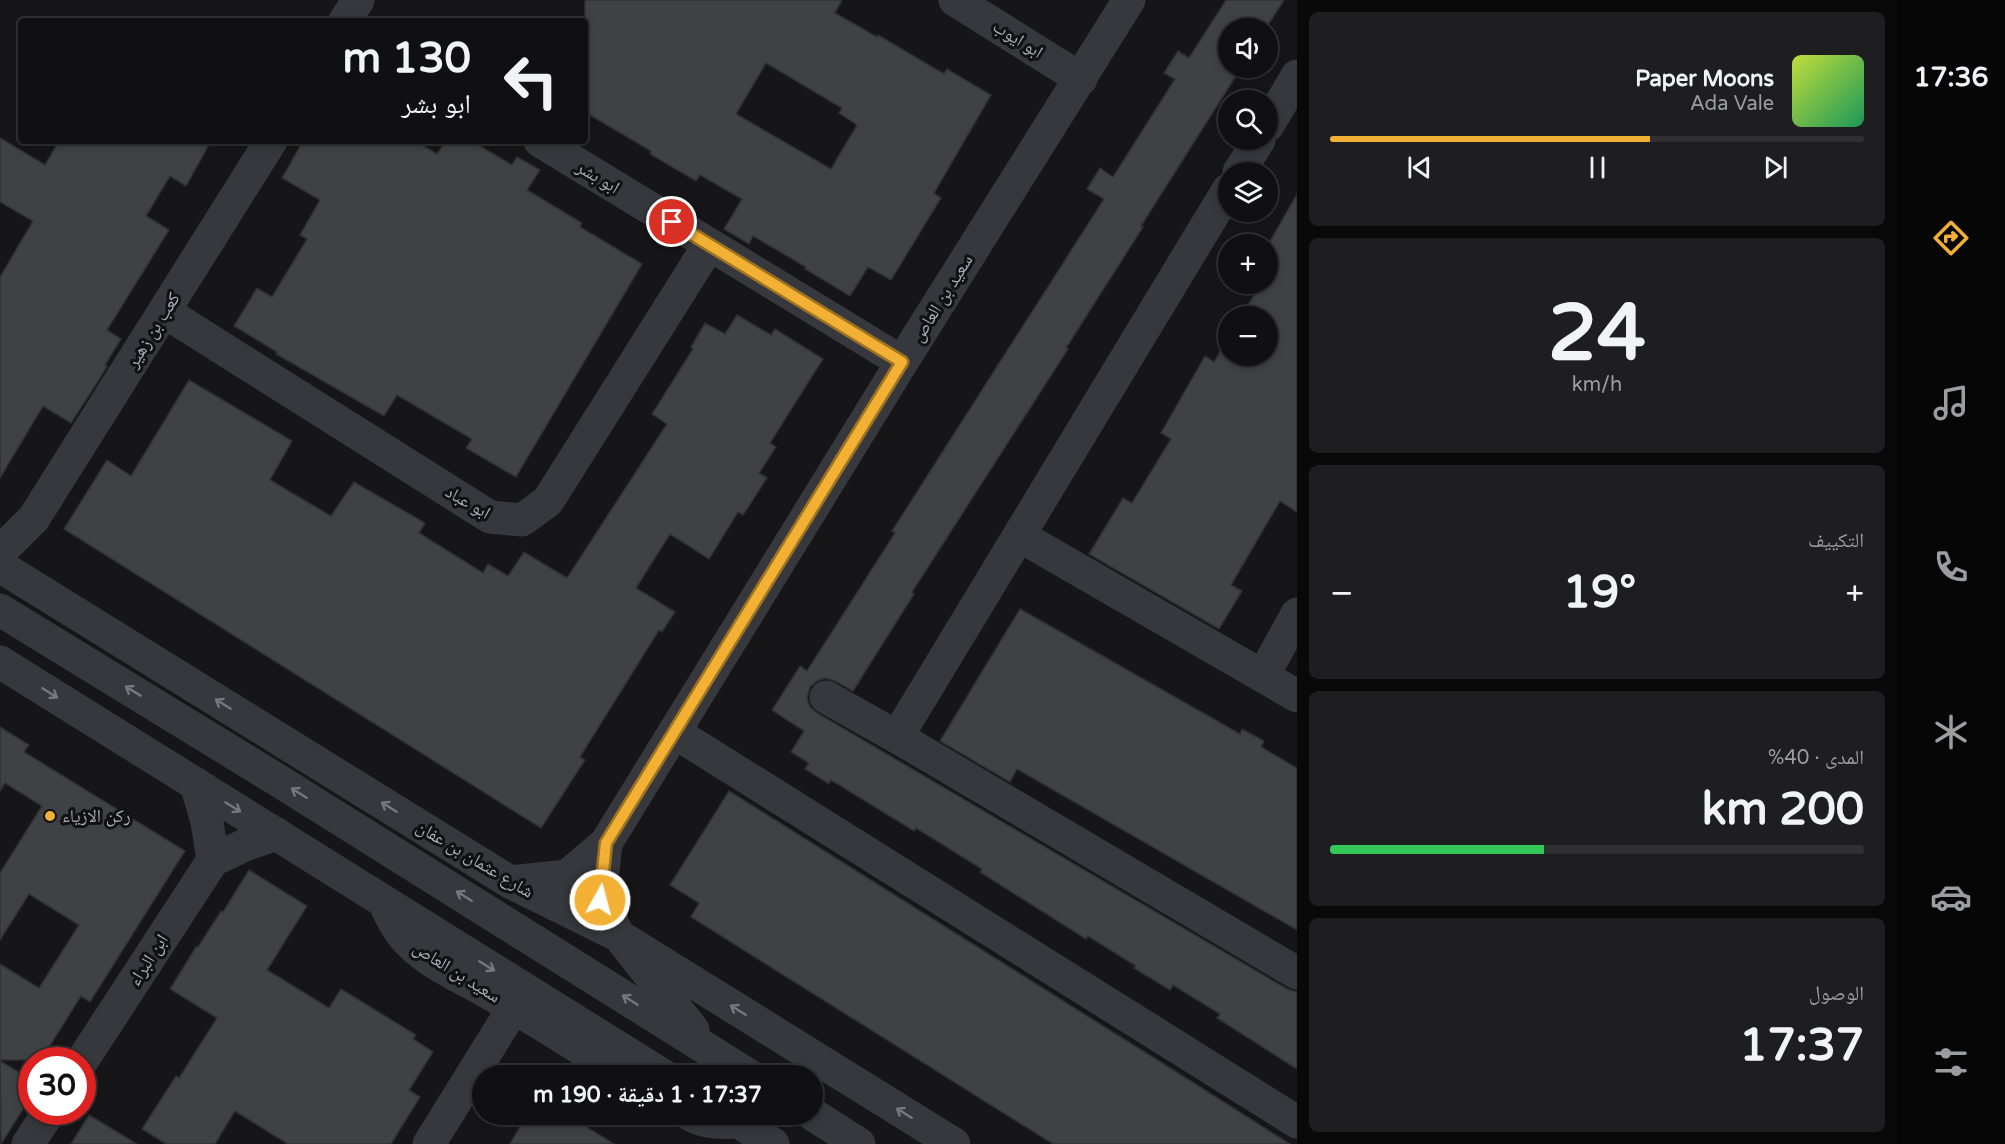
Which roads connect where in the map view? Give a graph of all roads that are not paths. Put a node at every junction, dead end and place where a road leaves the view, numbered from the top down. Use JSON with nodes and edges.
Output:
{"nodes":[{"id":1,"x":358,"y":0,"type":"edge"},
{"id":2,"x":955,"y":0,"type":"edge"},
{"id":3,"x":1129,"y":0,"type":"edge"},
{"id":4,"x":347,"y":18,"type":"edge"},
{"id":5,"x":1297,"y":76,"type":"edge"},
{"id":6,"x":1081,"y":79,"type":"junction"},
{"id":7,"x":1278,"y":108,"type":"edge"},
{"id":8,"x":269,"y":144,"type":"edge"},
{"id":9,"x":545,"y":144,"type":"edge"},
{"id":10,"x":1218,"y":207,"type":"edge"},
{"id":11,"x":709,"y":245,"type":"junction"},
{"id":12,"x":165,"y":312,"type":"junction"},
{"id":13,"x":902,"y":362,"type":"junction"},
{"id":14,"x":34,"y":518,"type":"junction"},
{"id":15,"x":1020,"y":536,"type":"junction"},
{"id":16,"x":0,"y":552,"type":"edge"},
{"id":17,"x":0,"y":566,"type":"edge"},
{"id":18,"x":35,"y":587,"type":"junction"},
{"id":19,"x":0,"y":610,"type":"edge"},
{"id":20,"x":1297,"y":614,"type":"edge"},
{"id":21,"x":0,"y":662,"type":"edge"},
{"id":22,"x":1263,"y":676,"type":"junction"},
{"id":23,"x":1297,"y":696,"type":"edge"},
{"id":24,"x":826,"y":697,"type":"dead end"},
{"id":25,"x":674,"y":732,"type":"junction"},
{"id":26,"x":897,"y":736,"type":"junction"},
{"id":27,"x":196,"y":784,"type":"junction"},
{"id":28,"x":277,"y":834,"type":"junction"},
{"id":29,"x":606,"y":843,"type":"junction"},
{"id":30,"x":213,"y":860,"type":"junction"},
{"id":31,"x":510,"y":882,"type":"junction"},
{"id":32,"x":384,"y":903,"type":"junction"},
{"id":33,"x":618,"y":936,"type":"junction"},
{"id":34,"x":1297,"y":973,"type":"edge"},
{"id":35,"x":514,"y":1007,"type":"junction"},
{"id":36,"x":91,"y":1047,"type":"edge"},
{"id":37,"x":707,"y":1048,"type":"junction"},
{"id":38,"x":606,"y":1065,"type":"edge"},
{"id":39,"x":646,"y":1065,"type":"edge"},
{"id":40,"x":733,"y":1065,"type":"edge"},
{"id":41,"x":823,"y":1121,"type":"edge"},
{"id":42,"x":1297,"y":1122,"type":"edge"},
{"id":43,"x":40,"y":1125,"type":"edge"},
{"id":44,"x":743,"y":1125,"type":"edge"},
{"id":45,"x":28,"y":1144,"type":"edge"},
{"id":46,"x":429,"y":1144,"type":"edge"},
{"id":47,"x":772,"y":1144,"type":"edge"},
{"id":48,"x":859,"y":1144,"type":"edge"},
{"id":49,"x":954,"y":1144,"type":"edge"}],
"edges":[{"from":1,"to":4,"type":"street"},
{"from":2,"to":6,"type":"street","name":"ابو ايوب"},
{"from":3,"to":6,"type":"street","name":"سعيد بن العاص"},
{"from":5,"to":7,"type":"street"},
{"from":6,"to":13,"type":"street","name":"سعيد بن العاص"},
{"from":8,"to":12,"type":"street","name":"كعب بن زهير"},
{"from":9,"to":11,"type":"street","name":"ابو بشر"},
{"from":10,"to":15,"type":"street"},
{"from":11,"to":12,"type":"street","name":"ابو عباد"},
{"from":11,"to":13,"type":"street","name":"ابو بشر"},
{"from":12,"to":14,"type":"street","name":"كعب بن زهير"},
{"from":13,"to":25,"type":"street","name":"سعيد بن العاص"},
{"from":14,"to":16,"type":"street","name":"كعب بن زهير"},
{"from":14,"to":18,"type":"street","name":"كعب بن زهير"},
{"from":15,"to":22,"type":"street"},
{"from":15,"to":26,"type":"street"},
{"from":17,"to":18,"type":"street","name":"شارع عثمان بن عفان"},
{"from":31,"to":18,"type":"street","name":"شارع عثمان بن عفان","one_way":true},
{"from":37,"to":19,"type":"street","name":"شارع عثمان بن عفان","one_way":true},
{"from":20,"to":22,"type":"street"},
{"from":21,"to":27,"type":"street","one_way":true},
{"from":22,"to":23,"type":"street"},
{"from":24,"to":26,"type":"street"},
{"from":25,"to":29,"type":"street","name":"سعيد بن العاص"},
{"from":25,"to":42,"type":"street"},
{"from":26,"to":34,"type":"street"},
{"from":27,"to":28,"type":"street","one_way":true},
{"from":27,"to":30,"type":"street"},
{"from":28,"to":30,"type":"street"},
{"from":28,"to":32,"type":"street"},
{"from":29,"to":31,"type":"street","name":"سعيد بن العاص"},
{"from":29,"to":33,"type":"street","name":"سعيد بن العاص"},
{"from":30,"to":36,"type":"street","name":"ابن البراء"},
{"from":31,"to":33,"type":"street","name":"شارع عثمان بن عفان"},
{"from":32,"to":35,"type":"street","name":"سعيد بن العاص"},
{"from":32,"to":39,"type":"street","one_way":true},
{"from":33,"to":37,"type":"street"},
{"from":49,"to":33,"type":"street","name":"شارع عثمان بن عفان","one_way":true},
{"from":35,"to":38,"type":"street","name":"سعيد بن العاص"},
{"from":35,"to":46,"type":"street","name":"سعيد بن العاص"},
{"from":37,"to":40,"type":"street","name":"شارع عثمان بن عفان"},
{"from":41,"to":48,"type":"street"},
{"from":43,"to":45,"type":"street"},
{"from":44,"to":47,"type":"street"}]}
